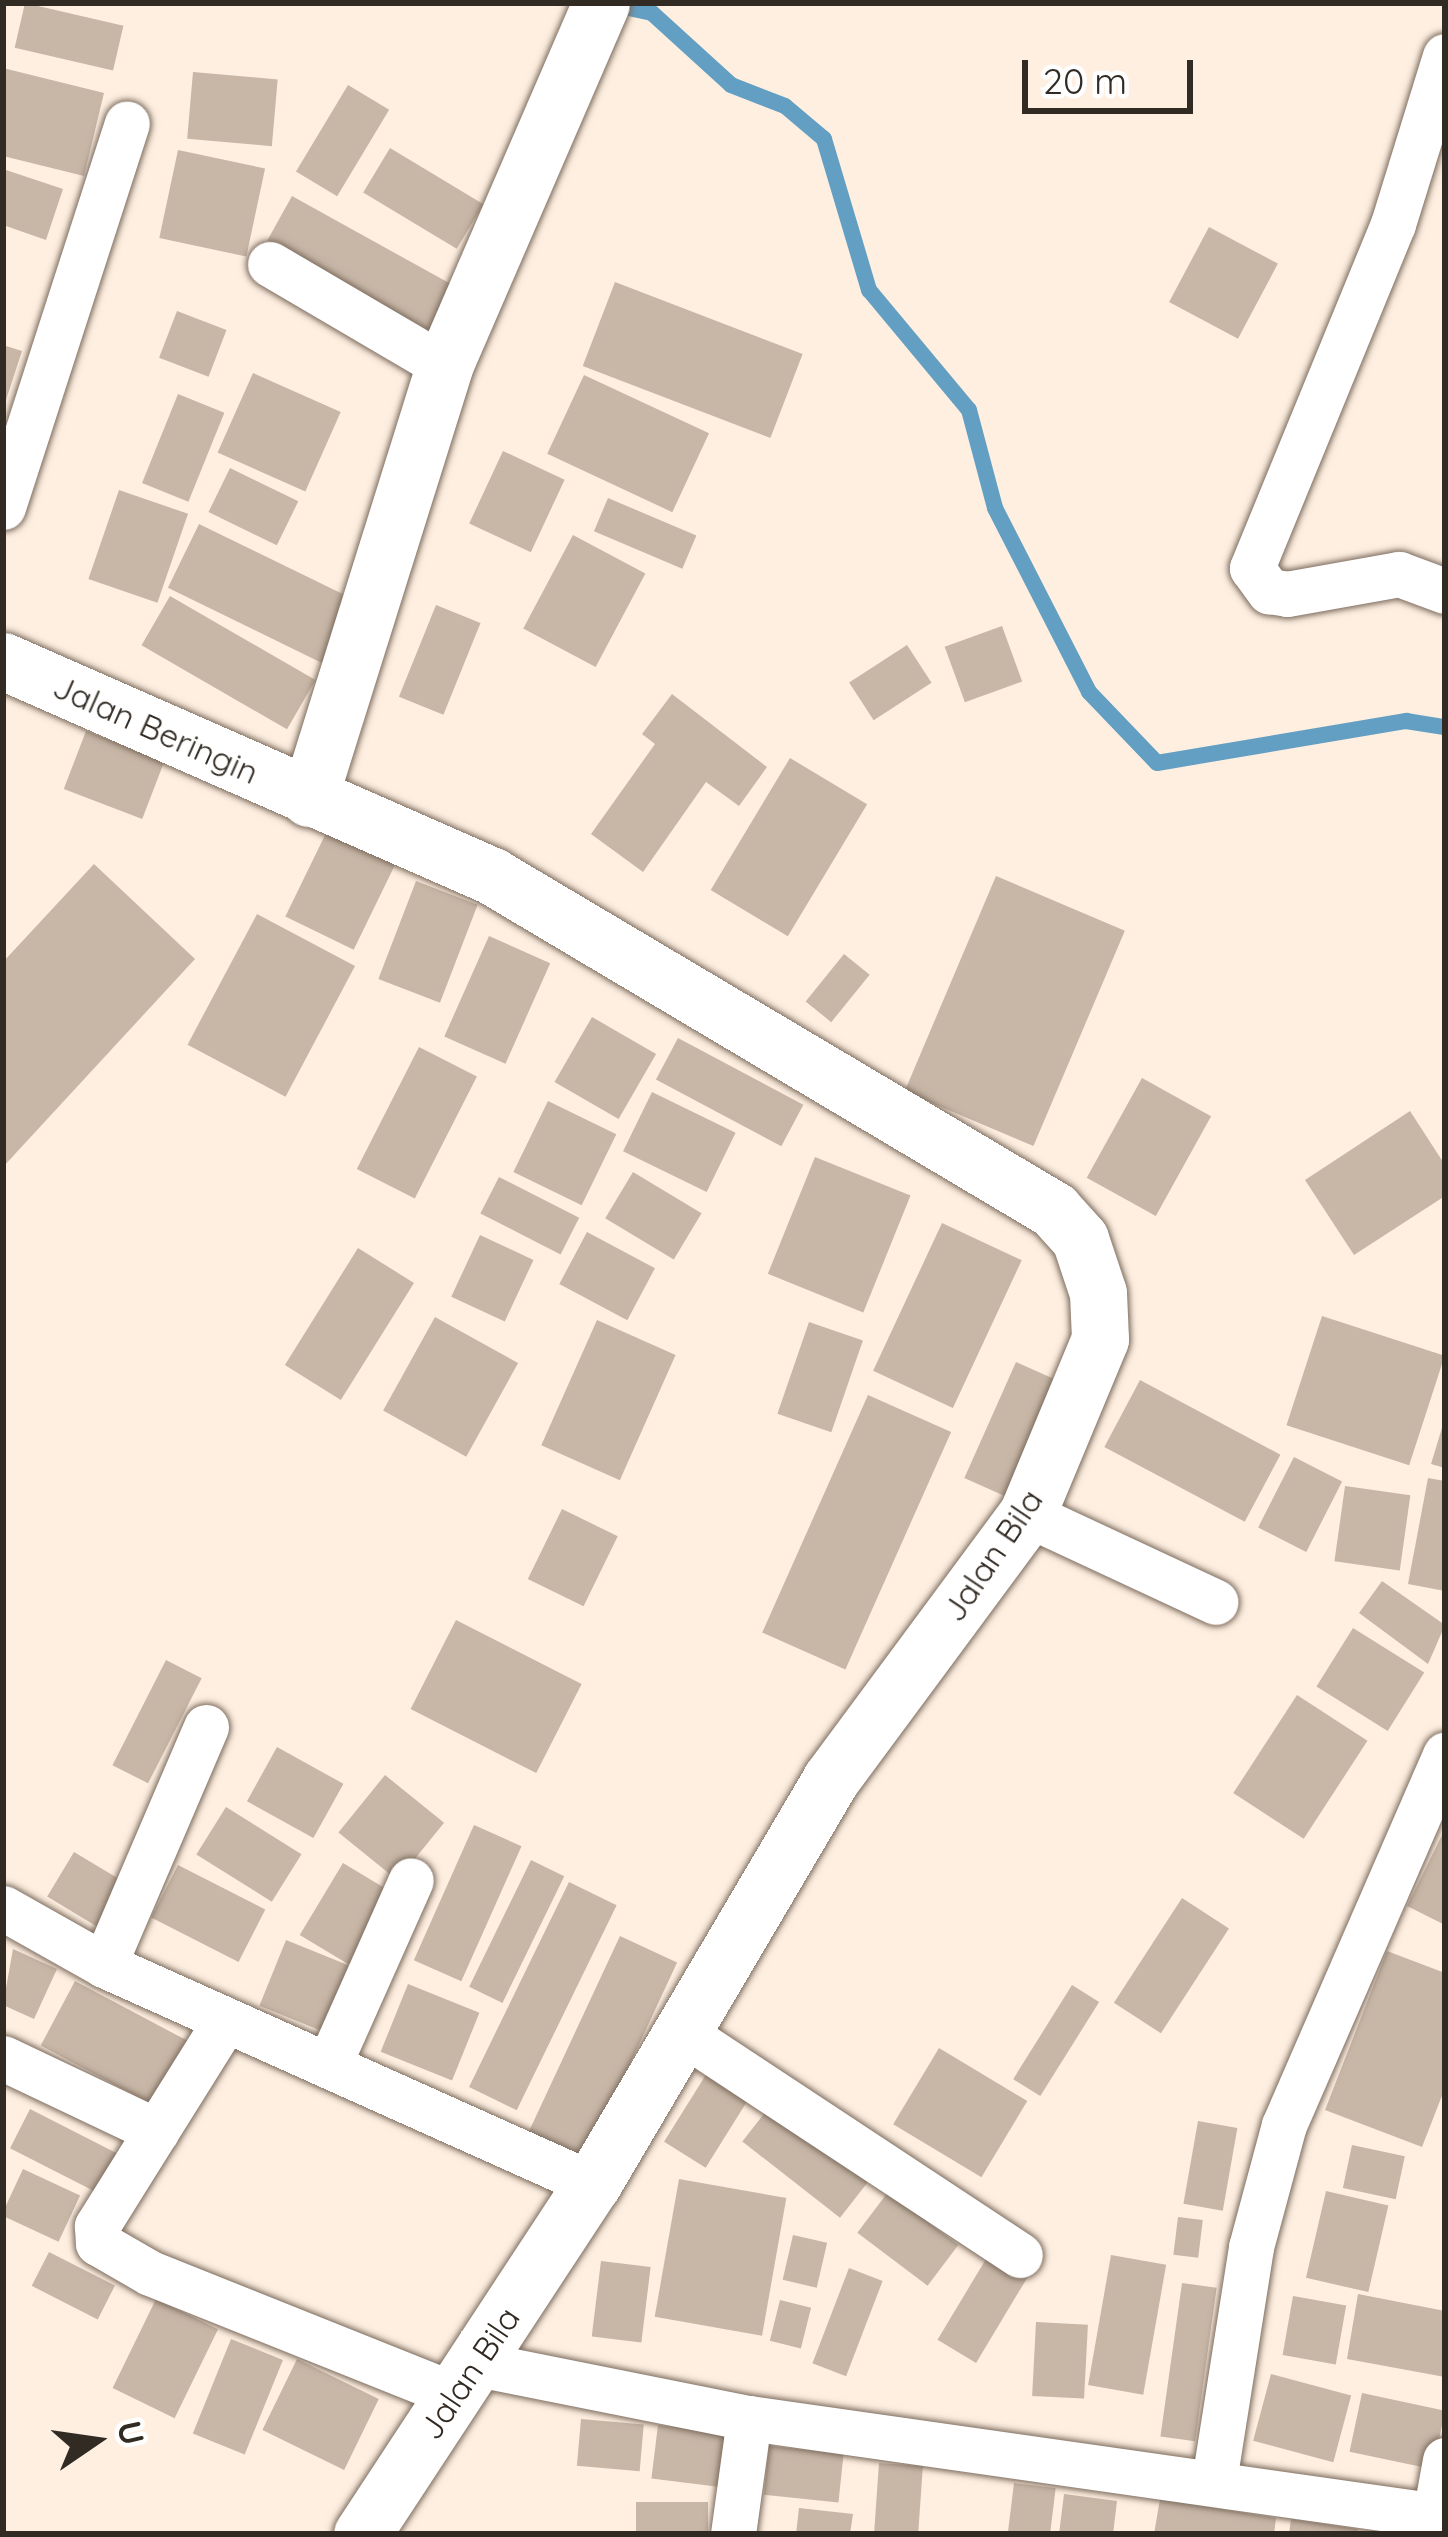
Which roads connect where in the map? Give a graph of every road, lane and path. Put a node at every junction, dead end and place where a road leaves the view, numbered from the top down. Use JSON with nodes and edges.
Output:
{"nodes":[{"id":1,"x":601,"y":3,"type":"edge"},
{"id":2,"x":1445,"y":56,"type":"edge"},
{"id":3,"x":127,"y":124,"type":"dead end"},
{"id":4,"x":270,"y":264,"type":"dead end"},
{"id":5,"x":444,"y":366,"type":"junction"},
{"id":6,"x":3,"y":508,"type":"edge"},
{"id":7,"x":1445,"y":591,"type":"edge"},
{"id":8,"x":3,"y":661,"type":"edge"},
{"id":9,"x":309,"y":798,"type":"junction"},
{"id":10,"x":1027,"y":1514,"type":"junction"},
{"id":11,"x":1216,"y":1602,"type":"dead end"},
{"id":12,"x":206,"y":1727,"type":"dead end"},
{"id":13,"x":1445,"y":1755,"type":"edge"},
{"id":14,"x":411,"y":1880,"type":"dead end"},
{"id":15,"x":3,"y":1908,"type":"edge"},
{"id":16,"x":104,"y":1965,"type":"junction"},
{"id":17,"x":225,"y":2021,"type":"junction"},
{"id":18,"x":680,"y":2031,"type":"junction"},
{"id":19,"x":3,"y":2057,"type":"edge"},
{"id":20,"x":329,"y":2064,"type":"junction"},
{"id":21,"x":157,"y":2131,"type":"junction"},
{"id":22,"x":592,"y":2184,"type":"junction"},
{"id":23,"x":1020,"y":2255,"type":"dead end"},
{"id":24,"x":466,"y":2379,"type":"junction"},
{"id":25,"x":749,"y":2418,"type":"junction"},
{"id":26,"x":1445,"y":2460,"type":"edge"},
{"id":27,"x":1214,"y":2481,"type":"junction"},
{"id":28,"x":1440,"y":2516,"type":"edge"},
{"id":29,"x":362,"y":2534,"type":"edge"},
{"id":30,"x":733,"y":2534,"type":"edge"}],
"edges":[{"from":1,"to":5,"type":"street"},
{"from":2,"to":7,"type":"street"},
{"from":3,"to":6,"type":"street"},
{"from":4,"to":5,"type":"street"},
{"from":5,"to":9,"type":"street"},
{"from":8,"to":9,"type":"street","name":"Jalan Beringin"},
{"from":9,"to":10,"type":"street","name":"Jalan Bila"},
{"from":10,"to":11,"type":"street"},
{"from":10,"to":18,"type":"street","name":"Jalan Bila"},
{"from":12,"to":16,"type":"street"},
{"from":13,"to":27,"type":"street"},
{"from":14,"to":20,"type":"street"},
{"from":15,"to":16,"type":"street"},
{"from":16,"to":17,"type":"street"},
{"from":17,"to":20,"type":"street"},
{"from":17,"to":21,"type":"street"},
{"from":18,"to":22,"type":"street","name":"Jalan Bila"},
{"from":18,"to":23,"type":"street"},
{"from":19,"to":21,"type":"street"},
{"from":20,"to":22,"type":"street"},
{"from":21,"to":24,"type":"street"},
{"from":22,"to":24,"type":"street","name":"Jalan Bila"},
{"from":24,"to":25,"type":"street"},
{"from":24,"to":29,"type":"street","name":"Jalan Bila"},
{"from":25,"to":27,"type":"street"},
{"from":25,"to":30,"type":"street"},
{"from":26,"to":28,"type":"street"},
{"from":27,"to":28,"type":"street"}]}
